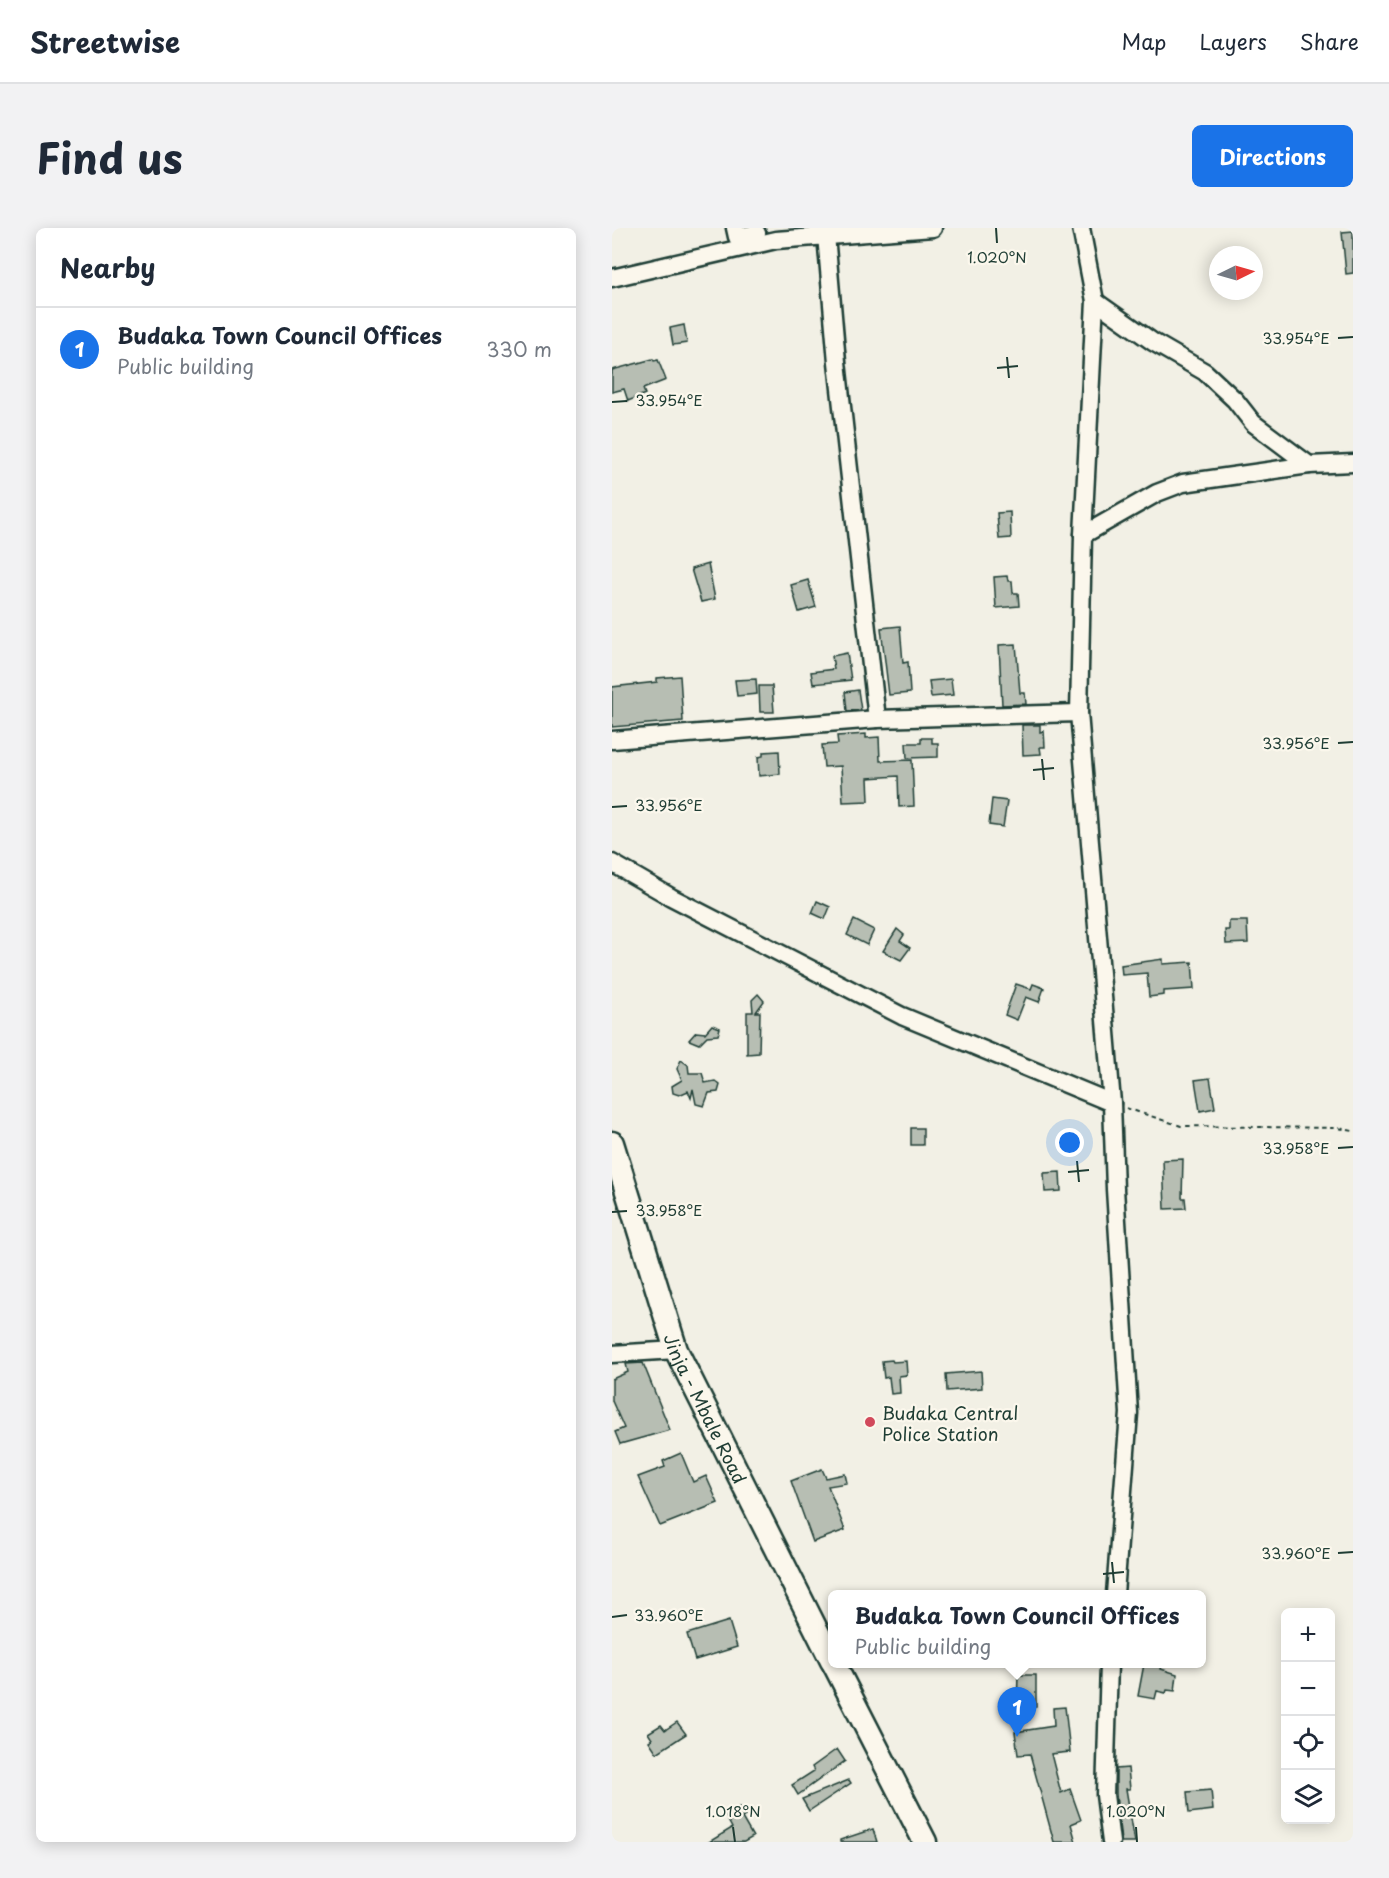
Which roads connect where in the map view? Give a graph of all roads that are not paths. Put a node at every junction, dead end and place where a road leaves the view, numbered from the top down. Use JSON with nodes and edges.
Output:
{"nodes":[{"id":1,"x":735,"y":228,"type":"edge"},
{"id":2,"x":778,"y":228,"type":"edge"},
{"id":3,"x":933,"y":228,"type":"edge"},
{"id":4,"x":1081,"y":228,"type":"edge"},
{"id":5,"x":822,"y":232,"type":"edge"},
{"id":6,"x":612,"y":278,"type":"edge"},
{"id":7,"x":1095,"y":301,"type":"junction"},
{"id":8,"x":1353,"y":464,"type":"edge"},
{"id":9,"x":1309,"y":465,"type":"junction"},
{"id":10,"x":1083,"y":535,"type":"junction"},
{"id":11,"x":1079,"y":712,"type":"junction"},
{"id":12,"x":877,"y":719,"type":"junction"},
{"id":13,"x":612,"y":740,"type":"edge"},
{"id":14,"x":612,"y":863,"type":"edge"},
{"id":15,"x":1112,"y":1103,"type":"junction"},
{"id":16,"x":612,"y":1143,"type":"edge"},
{"id":17,"x":676,"y":1350,"type":"junction"},
{"id":18,"x":612,"y":1354,"type":"edge"},
{"id":19,"x":1114,"y":1590,"type":"edge"},
{"id":20,"x":828,"y":1652,"type":"edge"},
{"id":21,"x":836,"y":1668,"type":"edge"},
{"id":22,"x":1109,"y":1668,"type":"edge"},
{"id":23,"x":925,"y":1842,"type":"edge"},
{"id":24,"x":1111,"y":1842,"type":"edge"}],
"edges":[{"from":1,"to":2,"type":"street"},
{"from":3,"to":5,"type":"street"},
{"from":4,"to":7,"type":"street"},
{"from":5,"to":6,"type":"street"},
{"from":5,"to":12,"type":"street"},
{"from":7,"to":9,"type":"street"},
{"from":7,"to":10,"type":"street"},
{"from":8,"to":9,"type":"street"},
{"from":9,"to":10,"type":"street"},
{"from":10,"to":11,"type":"street"},
{"from":11,"to":12,"type":"street"},
{"from":11,"to":15,"type":"street"},
{"from":12,"to":13,"type":"street"},
{"from":14,"to":15,"type":"street"},
{"from":15,"to":19,"type":"street"},
{"from":16,"to":17,"type":"main road","name":"Jinja - Mbale Road"},
{"from":17,"to":18,"type":"street"},
{"from":17,"to":20,"type":"main road","name":"Jinja - Mbale Road"},
{"from":21,"to":23,"type":"main road","name":"Jinja - Mbale Road"},
{"from":22,"to":24,"type":"street"}]}
